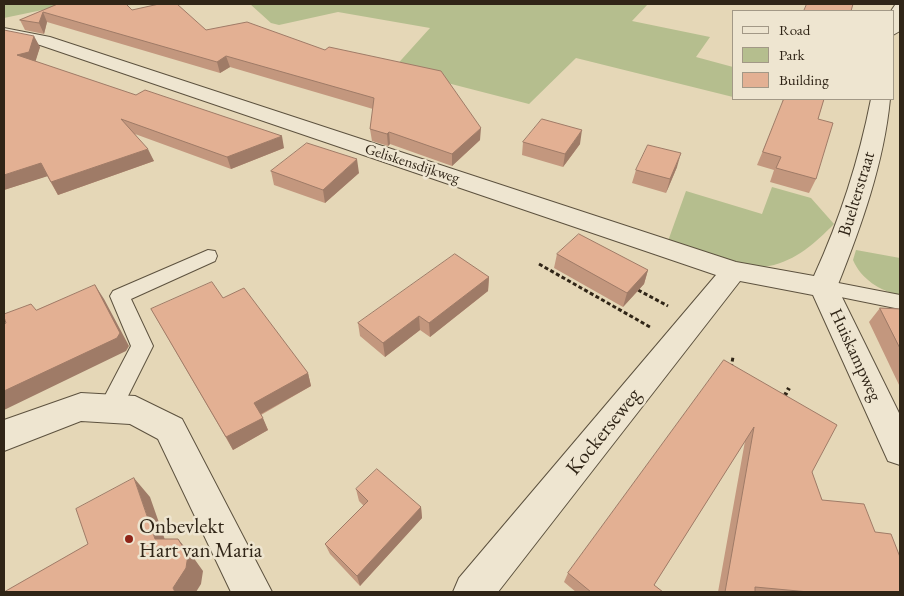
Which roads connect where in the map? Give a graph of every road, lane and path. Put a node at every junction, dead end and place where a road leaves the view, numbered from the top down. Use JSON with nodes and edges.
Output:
{"nodes":[{"id":1,"x":900,"y":8,"type":"edge"},
{"id":2,"x":894,"y":27,"type":"edge"},
{"id":3,"x":4,"y":33,"type":"edge"},
{"id":4,"x":881,"y":100,"type":"edge"},
{"id":5,"x":208,"y":256,"type":"dead end"},
{"id":6,"x":539,"y":264,"type":"dead end"},
{"id":7,"x":734,"y":271,"type":"junction"},
{"id":8,"x":823,"y":287,"type":"junction"},
{"id":9,"x":900,"y":302,"type":"edge"},
{"id":10,"x":677,"y":342,"type":"junction"},
{"id":11,"x":733,"y":357,"type":"dead end"},
{"id":12,"x":731,"y":373,"type":"edge"},
{"id":13,"x":789,"y":388,"type":"dead end"},
{"id":14,"x":781,"y":401,"type":"edge"},
{"id":15,"x":110,"y":409,"type":"junction"},
{"id":16,"x":4,"y":436,"type":"edge"},
{"id":17,"x":900,"y":450,"type":"edge"},
{"id":18,"x":252,"y":592,"type":"edge"},
{"id":19,"x":473,"y":592,"type":"edge"}],
"edges":[{"from":1,"to":2,"type":"street"},
{"from":3,"to":7,"type":"street","name":"Geliskensdijkweg"},
{"from":4,"to":8,"type":"street","name":"Buelterstraat"},
{"from":5,"to":15,"type":"lane"},
{"from":6,"to":10,"type":"path"},
{"from":7,"to":8,"type":"street","name":"Geliskensdijkweg"},
{"from":7,"to":10,"type":"street","name":"Kockerseweg"},
{"from":8,"to":9,"type":"lane"},
{"from":8,"to":17,"type":"street","name":"Huiskampweg"},
{"from":10,"to":19,"type":"street","name":"Kockerseweg"},
{"from":11,"to":12,"type":"path"},
{"from":13,"to":14,"type":"path"},
{"from":15,"to":16,"type":"street"},
{"from":15,"to":18,"type":"street"}]}
